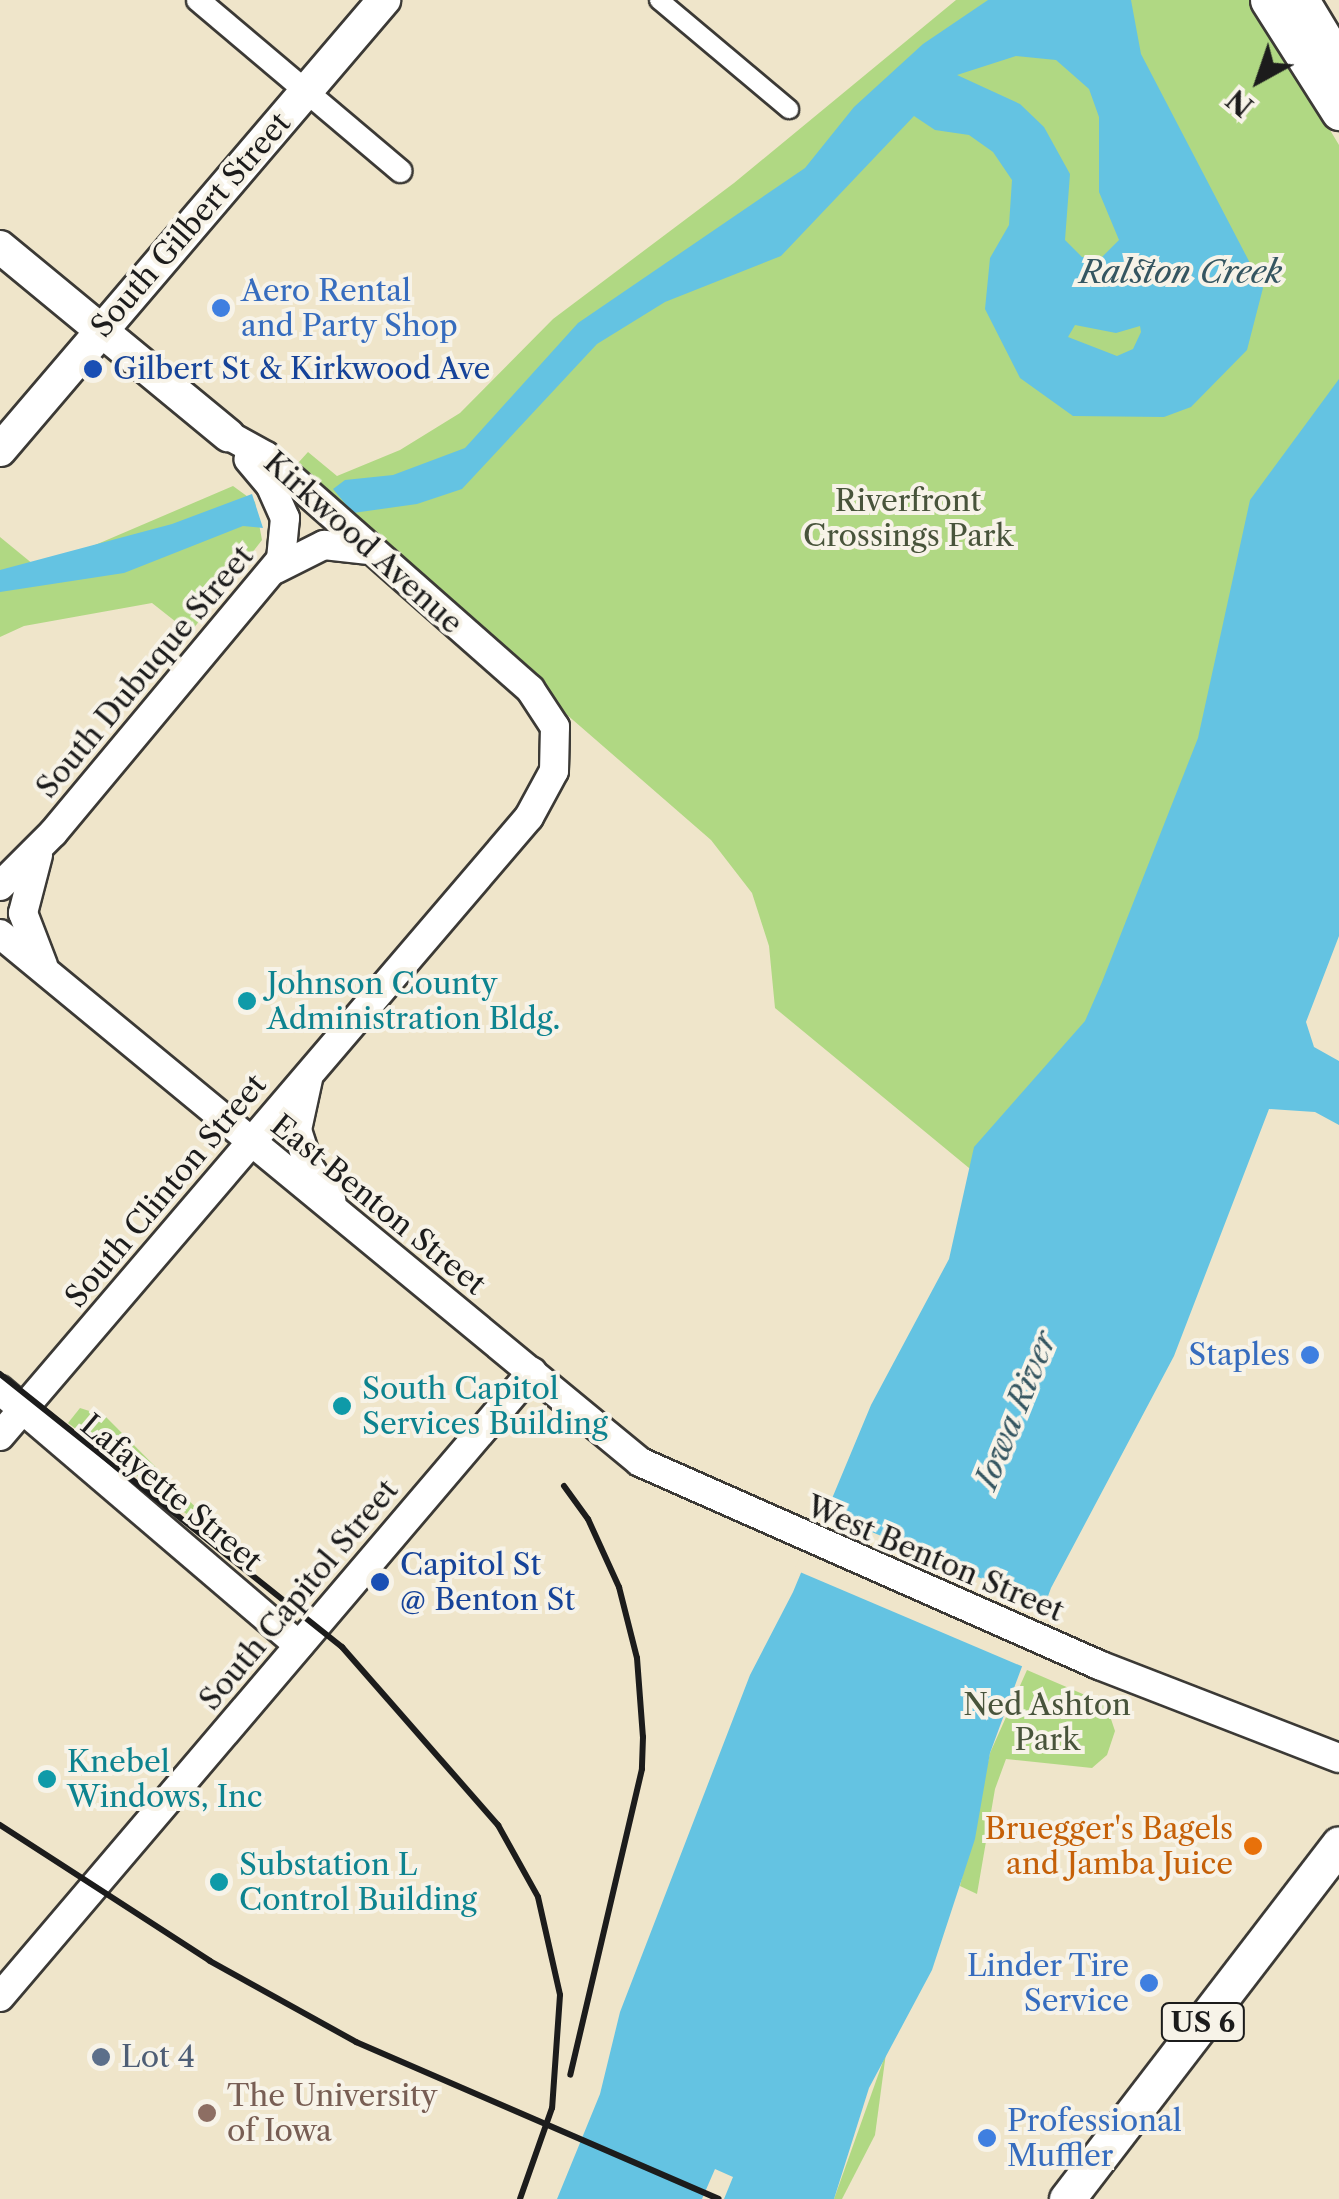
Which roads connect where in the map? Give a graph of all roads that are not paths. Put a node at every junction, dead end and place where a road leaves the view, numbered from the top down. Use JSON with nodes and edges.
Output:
{"nodes":[{"id":1,"x":198,"y":0,"type":"edge"},
{"id":2,"x":384,"y":0,"type":"edge"},
{"id":3,"x":660,"y":0,"type":"edge"},
{"id":4,"x":1268,"y":0,"type":"edge"},
{"id":5,"x":1301,"y":0,"type":"edge"},
{"id":6,"x":1339,"y":62,"type":"edge"},
{"id":7,"x":306,"y":92,"type":"junction"},
{"id":8,"x":789,"y":109,"type":"dead end"},
{"id":9,"x":1339,"y":112,"type":"edge"},
{"id":10,"x":400,"y":171,"type":"dead end"},
{"id":11,"x":0,"y":247,"type":"edge"},
{"id":12,"x":98,"y":331,"type":"junction"},
{"id":13,"x":228,"y":436,"type":"junction"},
{"id":14,"x":0,"y":450,"type":"edge"},
{"id":15,"x":367,"y":550,"type":"junction"},
{"id":16,"x":273,"y":572,"type":"junction"},
{"id":17,"x":557,"y":750,"type":"joint"},
{"id":18,"x":53,"y":833,"type":"junction"},
{"id":19,"x":0,"y":886,"type":"edge"},
{"id":20,"x":0,"y":934,"type":"edge"},
{"id":21,"x":48,"y":973,"type":"junction"},
{"id":22,"x":313,"y":1068,"type":"junction"},
{"id":23,"x":250,"y":1144,"type":"junction"},
{"id":24,"x":336,"y":1208,"type":"junction"},
{"id":25,"x":532,"y":1372,"type":"junction"},
{"id":26,"x":0,"y":1390,"type":"edge"},
{"id":27,"x":23,"y":1410,"type":"junction"},
{"id":28,"x":0,"y":1436,"type":"edge"},
{"id":29,"x":299,"y":1645,"type":"junction"},
{"id":30,"x":1339,"y":1758,"type":"edge"},
{"id":31,"x":1339,"y":1844,"type":"edge"},
{"id":32,"x":0,"y":1996,"type":"edge"},
{"id":33,"x":1067,"y":2199,"type":"edge"}],
"edges":[{"from":1,"to":7,"type":"street"},
{"from":2,"to":7,"type":"main road","name":"South Gilbert Street"},
{"from":3,"to":8,"type":"street"},
{"from":4,"to":9,"type":"main road"},
{"from":5,"to":6,"type":"main road"},
{"from":7,"to":10,"type":"street"},
{"from":7,"to":12,"type":"main road","name":"South Gilbert Street"},
{"from":11,"to":12,"type":"main road","name":"Kirkwood Avenue"},
{"from":12,"to":13,"type":"main road","name":"Kirkwood Avenue"},
{"from":12,"to":14,"type":"main road","name":"South Gilbert Street"},
{"from":13,"to":15,"type":"street","name":"Kirkwood Avenue"},
{"from":13,"to":16,"type":"street","name":"South Dubuque Street"},
{"from":15,"to":16,"type":"street"},
{"from":15,"to":17,"type":"street","name":"Kirkwood Avenue"},
{"from":16,"to":18,"type":"street","name":"South Dubuque Street"},
{"from":17,"to":22,"type":"street","name":"South Clinton Street"},
{"from":18,"to":19,"type":"street","name":"South Dubuque Street"},
{"from":18,"to":21,"type":"street"},
{"from":20,"to":21,"type":"street","name":"East Benton Street"},
{"from":21,"to":23,"type":"street","name":"East Benton Street"},
{"from":22,"to":23,"type":"street","name":"South Clinton Street"},
{"from":22,"to":24,"type":"street"},
{"from":23,"to":24,"type":"street","name":"East Benton Street"},
{"from":23,"to":27,"type":"street","name":"South Clinton Street"},
{"from":24,"to":25,"type":"street","name":"East Benton Street"},
{"from":25,"to":29,"type":"street","name":"South Capitol Street"},
{"from":25,"to":30,"type":"street","name":"West Benton Street"},
{"from":26,"to":27,"type":"street","name":"Lafayette Street"},
{"from":27,"to":28,"type":"street","name":"South Clinton Street"},
{"from":27,"to":29,"type":"street","name":"Lafayette Street"},
{"from":29,"to":32,"type":"street","name":"South Capitol Street"},
{"from":31,"to":33,"type":"main road","number":"US 6"}]}
